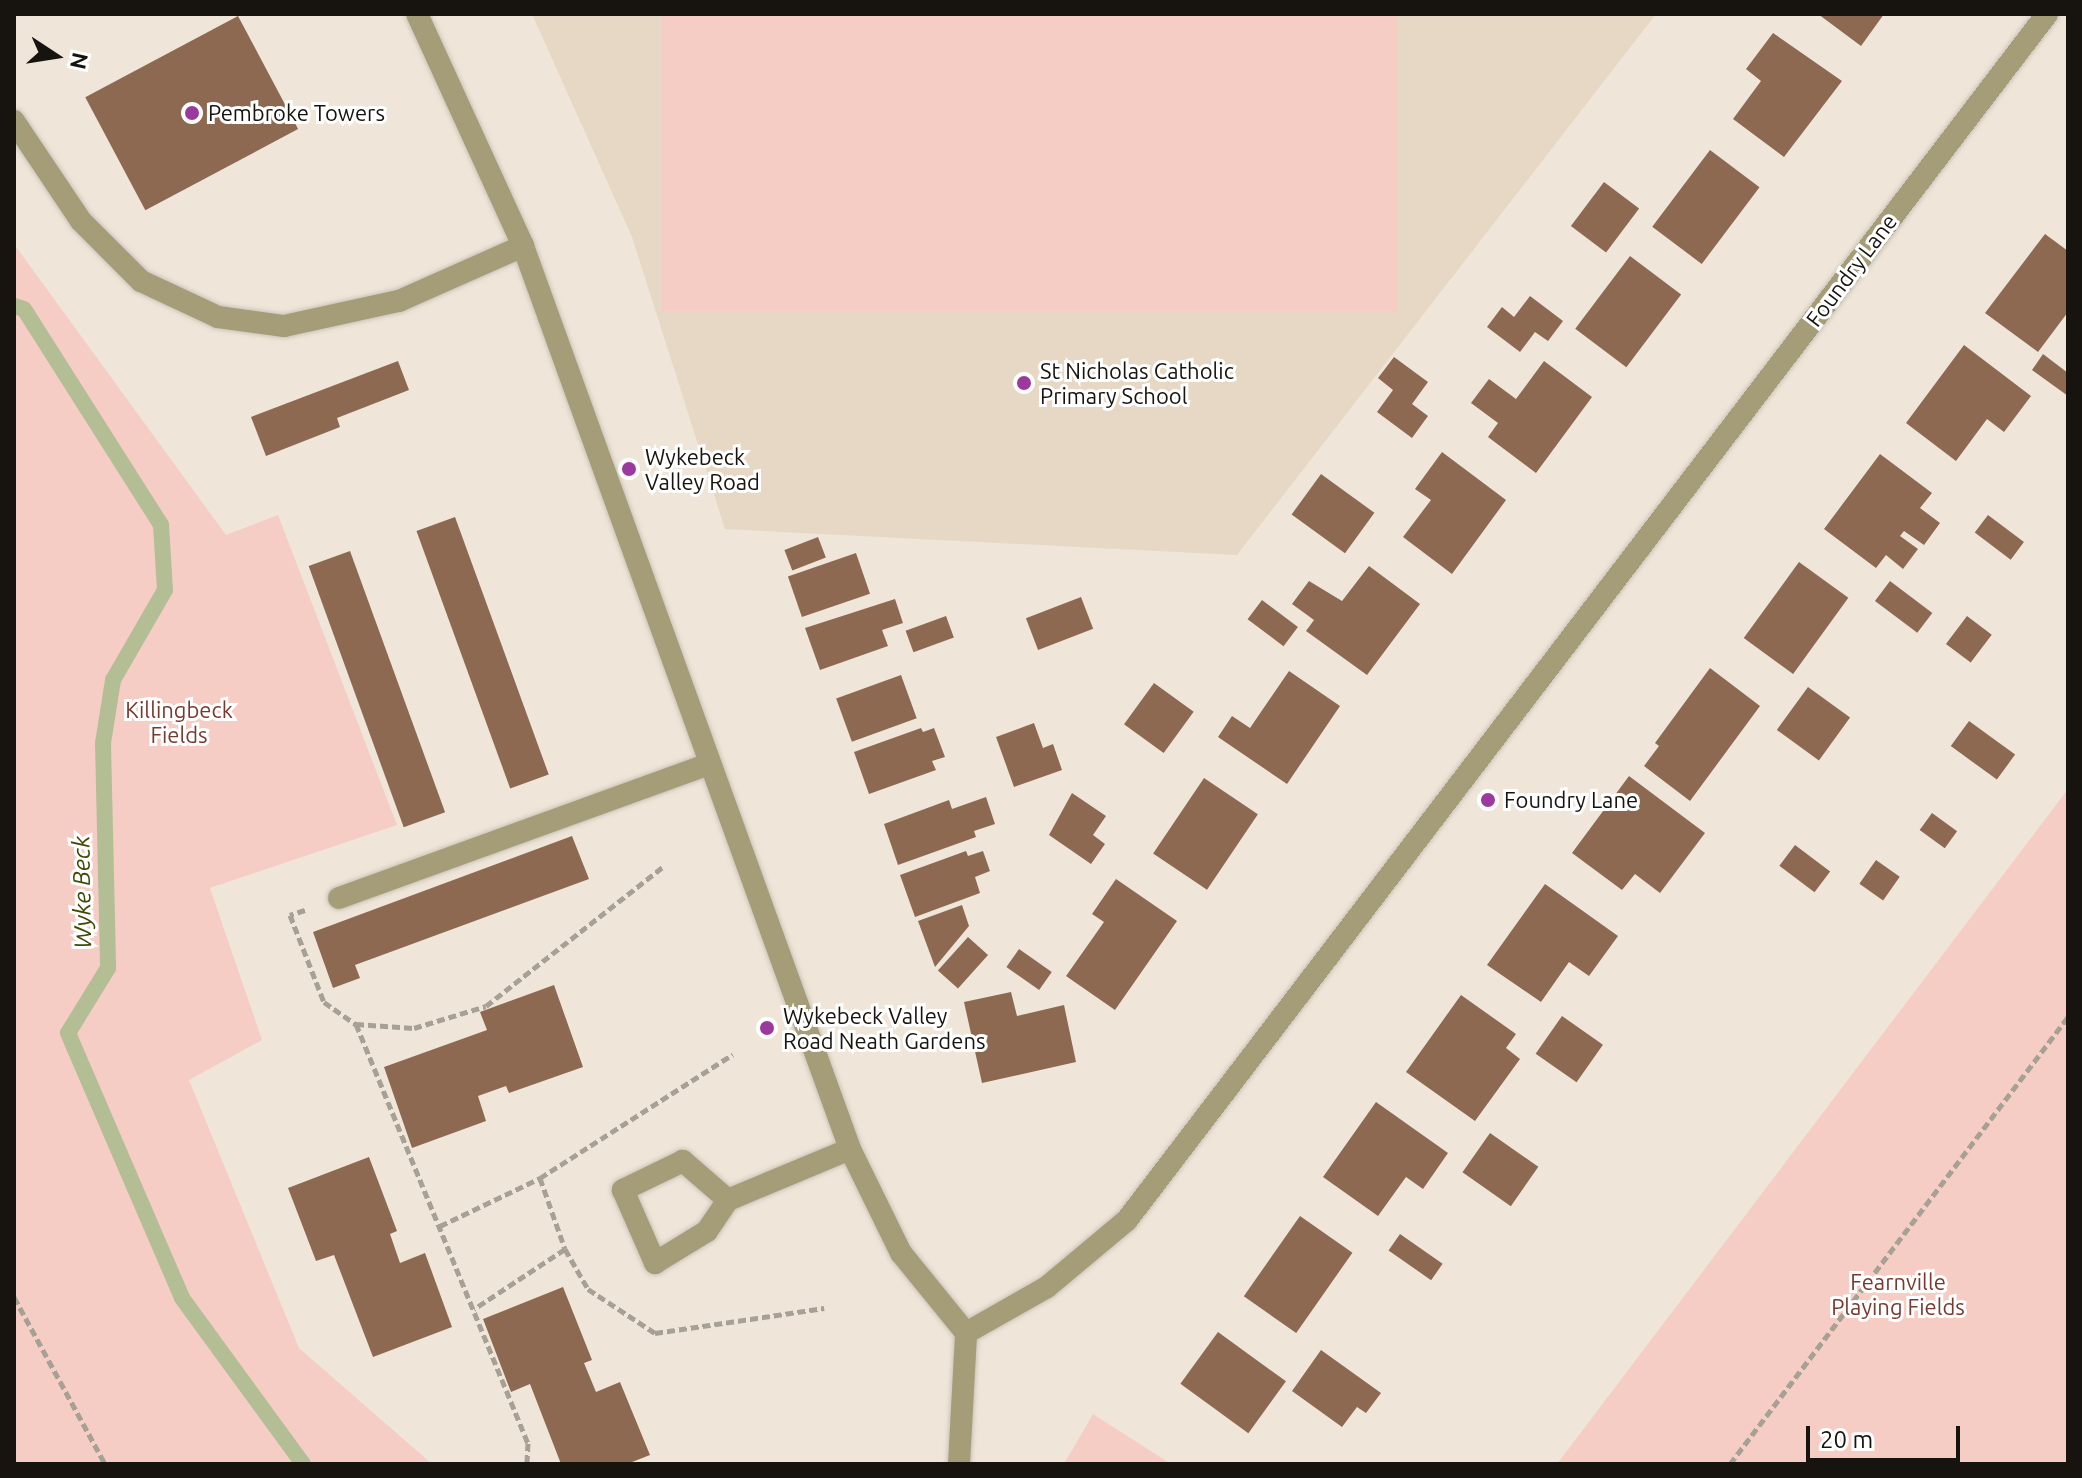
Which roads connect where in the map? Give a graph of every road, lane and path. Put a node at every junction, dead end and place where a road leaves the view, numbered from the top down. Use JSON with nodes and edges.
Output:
{"nodes":[{"id":1,"x":417,"y":14,"type":"edge"},
{"id":2,"x":2047,"y":14,"type":"edge"},
{"id":3,"x":14,"y":121,"type":"edge"},
{"id":4,"x":523,"y":246,"type":"junction"},
{"id":5,"x":710,"y":764,"type":"junction"},
{"id":6,"x":664,"y":866,"type":"dead end"},
{"id":7,"x":339,"y":898,"type":"joint"},
{"id":8,"x":2068,"y":1017,"type":"edge"},
{"id":9,"x":356,"y":1024,"type":"junction"},
{"id":10,"x":733,"y":1054,"type":"dead end"},
{"id":11,"x":850,"y":1149,"type":"junction"},
{"id":12,"x":540,"y":1178,"type":"junction"},
{"id":13,"x":728,"y":1200,"type":"junction"},
{"id":14,"x":440,"y":1226,"type":"junction"},
{"id":15,"x":565,"y":1249,"type":"junction"},
{"id":16,"x":14,"y":1297,"type":"edge"},
{"id":17,"x":824,"y":1308,"type":"dead end"},
{"id":18,"x":474,"y":1309,"type":"junction"},
{"id":19,"x":966,"y":1333,"type":"junction"},
{"id":20,"x":105,"y":1464,"type":"edge"},
{"id":21,"x":527,"y":1464,"type":"edge"},
{"id":22,"x":959,"y":1464,"type":"edge"},
{"id":23,"x":1730,"y":1464,"type":"edge"}],
"edges":[{"from":1,"to":4,"type":"street"},
{"from":2,"to":19,"type":"street","name":"Foundry Lane"},
{"from":3,"to":4,"type":"street"},
{"from":4,"to":5,"type":"street"},
{"from":5,"to":7,"type":"street"},
{"from":5,"to":11,"type":"street"},
{"from":6,"to":9,"type":"path"},
{"from":7,"to":9,"type":"path"},
{"from":8,"to":23,"type":"path"},
{"from":9,"to":14,"type":"path"},
{"from":10,"to":12,"type":"path"},
{"from":11,"to":13,"type":"street"},
{"from":11,"to":19,"type":"street"},
{"from":12,"to":14,"type":"path"},
{"from":12,"to":15,"type":"path"},
{"from":13,"to":13,"type":"street"},
{"from":14,"to":18,"type":"path"},
{"from":15,"to":17,"type":"path"},
{"from":15,"to":18,"type":"path"},
{"from":16,"to":20,"type":"path"},
{"from":18,"to":21,"type":"path"},
{"from":19,"to":22,"type":"street"}]}
